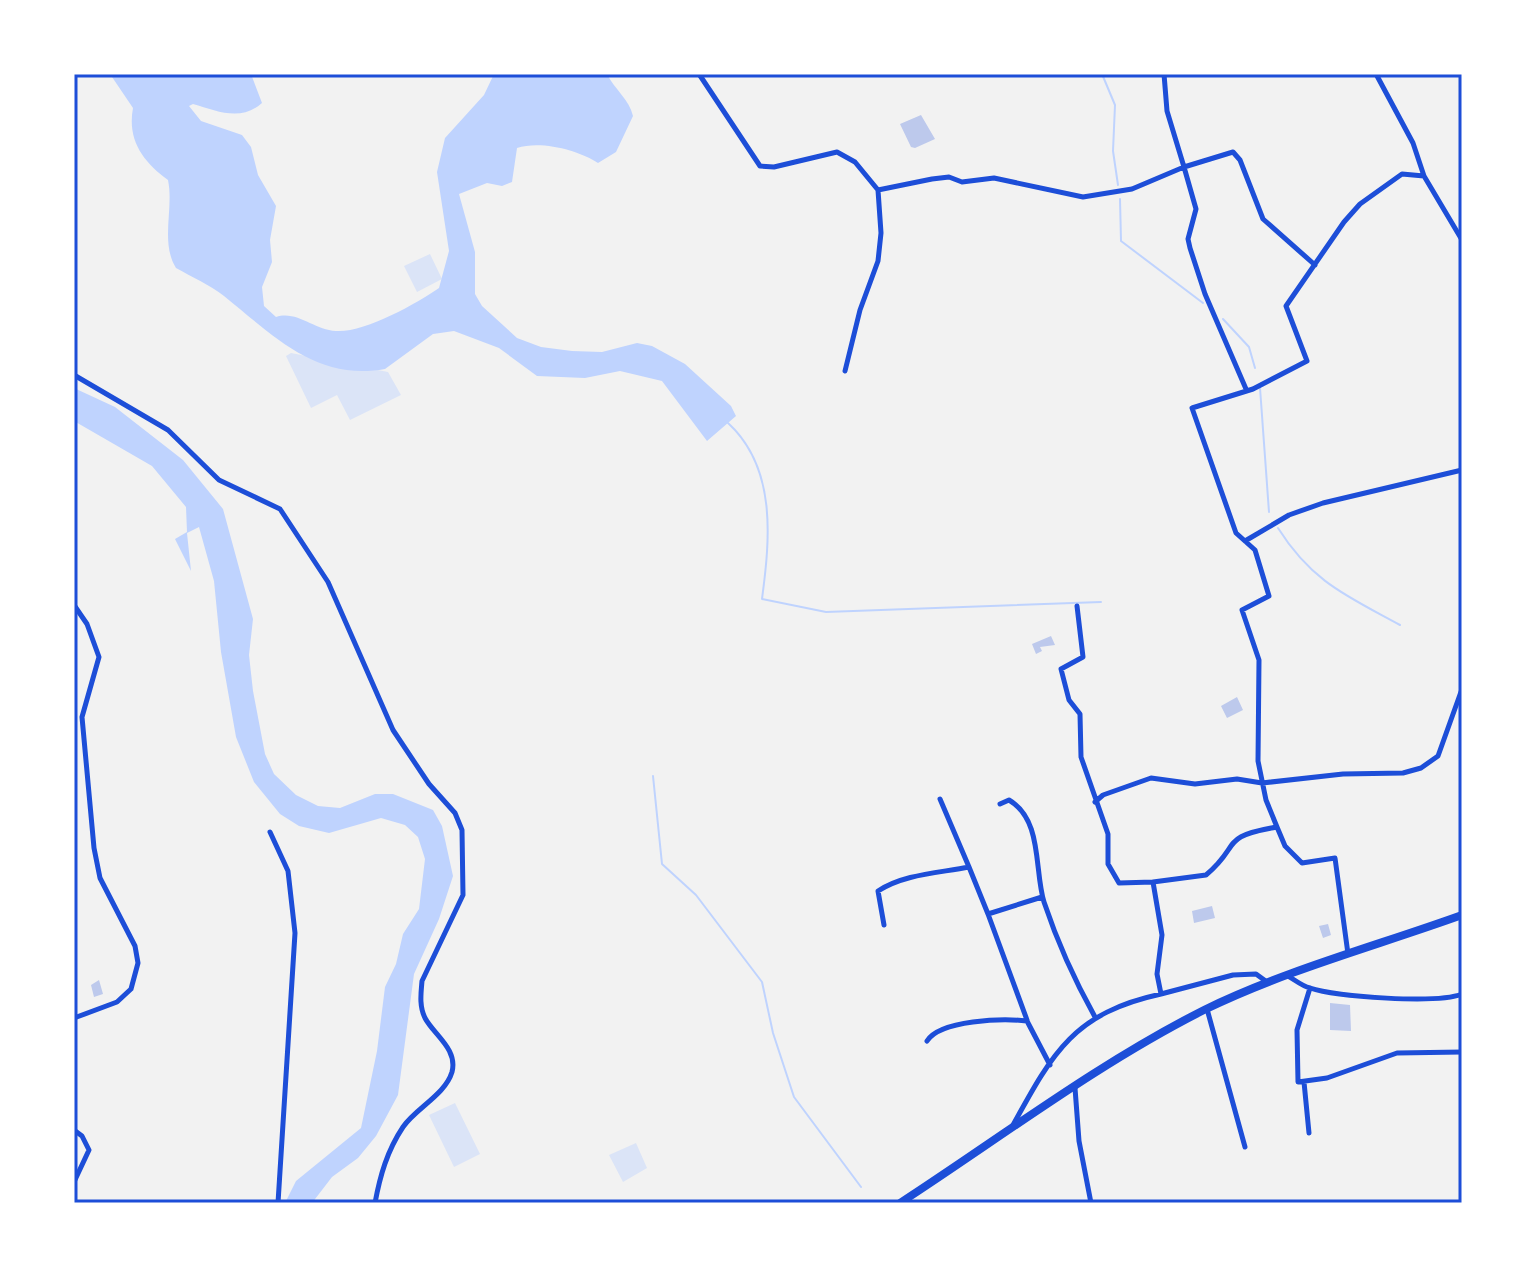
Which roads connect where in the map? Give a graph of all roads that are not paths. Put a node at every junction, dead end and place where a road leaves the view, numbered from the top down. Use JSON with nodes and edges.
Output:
{"nodes":[{"id":1,"x":699,"y":74,"type":"edge"},
{"id":2,"x":1164,"y":74,"type":"edge"},
{"id":3,"x":1376,"y":74,"type":"edge"},
{"id":4,"x":1184,"y":167,"type":"junction"},
{"id":5,"x":1424,"y":176,"type":"junction"},
{"id":6,"x":878,"y":190,"type":"junction"},
{"id":7,"x":1462,"y":243,"type":"edge"},
{"id":8,"x":1462,"y":261,"type":"edge"},
{"id":9,"x":1315,"y":265,"type":"junction"},
{"id":10,"x":845,"y":371,"type":"dead end"},
{"id":11,"x":74,"y":375,"type":"edge"},
{"id":12,"x":1246,"y":389,"type":"junction"},
{"id":13,"x":1462,"y":470,"type":"edge"},
{"id":14,"x":1245,"y":541,"type":"junction"},
{"id":15,"x":74,"y":605,"type":"edge"},
{"id":16,"x":1077,"y":606,"type":"dead end"},
{"id":17,"x":1462,"y":689,"type":"edge"},
{"id":18,"x":1262,"y":783,"type":"junction"},
{"id":19,"x":940,"y":799,"type":"dead end"},
{"id":20,"x":1095,"y":802,"type":"junction"},
{"id":21,"x":1000,"y":804,"type":"dead end"},
{"id":22,"x":1277,"y":827,"type":"junction"},
{"id":23,"x":270,"y":832,"type":"dead end"},
{"id":24,"x":969,"y":867,"type":"junction"},
{"id":25,"x":1153,"y":882,"type":"junction"},
{"id":26,"x":1042,"y":897,"type":"junction"},
{"id":27,"x":988,"y":914,"type":"junction"},
{"id":28,"x":1462,"y":915,"type":"edge"},
{"id":29,"x":884,"y":925,"type":"dead end"},
{"id":30,"x":1348,"y":955,"type":"junction"},
{"id":31,"x":1288,"y":976,"type":"junction"},
{"id":32,"x":1269,"y":983,"type":"junction"},
{"id":33,"x":1310,"y":988,"type":"junction"},
{"id":34,"x":1161,"y":994,"type":"junction"},
{"id":35,"x":1462,"y":994,"type":"edge"},
{"id":36,"x":1207,"y":1009,"type":"junction"},
{"id":37,"x":1095,"y":1017,"type":"junction"},
{"id":38,"x":74,"y":1018,"type":"edge"},
{"id":39,"x":1027,"y":1021,"type":"junction"},
{"id":40,"x":927,"y":1041,"type":"dead end"},
{"id":41,"x":1462,"y":1052,"type":"edge"},
{"id":42,"x":1050,"y":1065,"type":"junction"},
{"id":43,"x":1304,"y":1082,"type":"junction"},
{"id":44,"x":1075,"y":1088,"type":"junction"},
{"id":45,"x":74,"y":1130,"type":"edge"},
{"id":46,"x":1011,"y":1130,"type":"junction"},
{"id":47,"x":1309,"y":1133,"type":"dead end"},
{"id":48,"x":1245,"y":1147,"type":"dead end"},
{"id":49,"x":74,"y":1182,"type":"edge"},
{"id":50,"x":278,"y":1203,"type":"edge"},
{"id":51,"x":375,"y":1203,"type":"edge"},
{"id":52,"x":900,"y":1203,"type":"edge"},
{"id":53,"x":1091,"y":1203,"type":"edge"}],
"edges":[{"from":1,"to":6,"type":"street"},
{"from":2,"to":4,"type":"street"},
{"from":3,"to":5,"type":"street"},
{"from":4,"to":6,"type":"street"},
{"from":4,"to":9,"type":"street"},
{"from":4,"to":12,"type":"street"},
{"from":5,"to":7,"type":"street"},
{"from":5,"to":9,"type":"street"},
{"from":6,"to":10,"type":"street"},
{"from":7,"to":8,"type":"street"},
{"from":9,"to":12,"type":"street"},
{"from":11,"to":51,"type":"street"},
{"from":12,"to":14,"type":"street"},
{"from":13,"to":14,"type":"street"},
{"from":14,"to":18,"type":"street"},
{"from":15,"to":38,"type":"street"},
{"from":16,"to":20,"type":"street"},
{"from":17,"to":18,"type":"street"},
{"from":18,"to":20,"type":"street"},
{"from":18,"to":22,"type":"street"},
{"from":19,"to":24,"type":"street"},
{"from":20,"to":25,"type":"street"},
{"from":21,"to":26,"type":"street"},
{"from":22,"to":25,"type":"street"},
{"from":22,"to":30,"type":"street"},
{"from":23,"to":50,"type":"street"},
{"from":24,"to":27,"type":"street"},
{"from":24,"to":29,"type":"street"},
{"from":25,"to":34,"type":"street"},
{"from":26,"to":27,"type":"street"},
{"from":26,"to":37,"type":"street"},
{"from":27,"to":39,"type":"street"},
{"from":28,"to":30,"type":"highway"},
{"from":30,"to":31,"type":"highway"},
{"from":31,"to":32,"type":"highway"},
{"from":31,"to":33,"type":"street"},
{"from":32,"to":34,"type":"street"},
{"from":32,"to":36,"type":"highway"},
{"from":33,"to":35,"type":"street"},
{"from":33,"to":43,"type":"street"},
{"from":34,"to":37,"type":"street"},
{"from":36,"to":44,"type":"highway"},
{"from":36,"to":48,"type":"street"},
{"from":37,"to":42,"type":"street"},
{"from":39,"to":40,"type":"street"},
{"from":39,"to":42,"type":"street"},
{"from":41,"to":43,"type":"street"},
{"from":42,"to":46,"type":"street"},
{"from":43,"to":47,"type":"street"},
{"from":44,"to":46,"type":"highway"},
{"from":44,"to":53,"type":"street"},
{"from":45,"to":49,"type":"street"},
{"from":46,"to":52,"type":"highway"}]}
